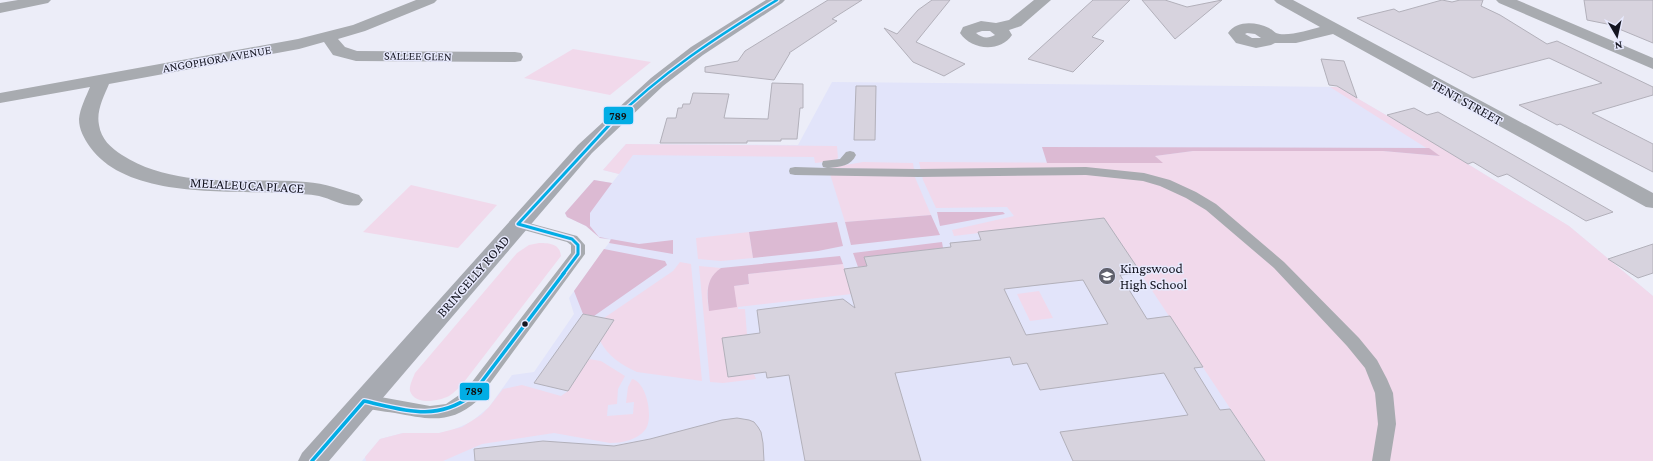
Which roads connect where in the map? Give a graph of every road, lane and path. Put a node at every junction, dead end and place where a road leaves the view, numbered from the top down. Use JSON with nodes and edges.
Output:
{"nodes":[{"id":1,"x":43,"y":0,"type":"edge"},
{"id":2,"x":429,"y":0,"type":"edge"},
{"id":3,"x":777,"y":0,"type":"edge"},
{"id":4,"x":1043,"y":0,"type":"edge"},
{"id":5,"x":1282,"y":0,"type":"edge"},
{"id":6,"x":1504,"y":0,"type":"edge"},
{"id":7,"x":0,"y":8,"type":"edge"},
{"id":8,"x":997,"y":28,"type":"dead end"},
{"id":9,"x":1334,"y":29,"type":"junction"},
{"id":10,"x":328,"y":37,"type":"junction"},
{"id":11,"x":1270,"y":38,"type":"dead end"},
{"id":12,"x":515,"y":57,"type":"dead end"},
{"id":13,"x":1653,"y":64,"type":"edge"},
{"id":14,"x":101,"y":80,"type":"junction"},
{"id":15,"x":0,"y":98,"type":"edge"},
{"id":16,"x":850,"y":155,"type":"dead end"},
{"id":17,"x":352,"y":200,"type":"dead end"},
{"id":18,"x":1653,"y":202,"type":"edge"},
{"id":19,"x":518,"y":224,"type":"junction"},
{"id":20,"x":364,"y":401,"type":"junction"},
{"id":21,"x":319,"y":460,"type":"edge"},
{"id":22,"x":1381,"y":461,"type":"edge"}],
"edges":[{"from":1,"to":7,"type":"street"},
{"from":2,"to":10,"type":"street","name":"ANGOPHORA AVENUE"},
{"from":3,"to":19,"type":"main road","name":"BRINGELLY ROAD"},
{"from":4,"to":8,"type":"street"},
{"from":5,"to":9,"type":"street","name":"TENT STREET"},
{"from":6,"to":13,"type":"street"},
{"from":9,"to":11,"type":"street"},
{"from":9,"to":18,"type":"street","name":"TENT STREET"},
{"from":10,"to":12,"type":"street","name":"SALLEE GLEN"},
{"from":10,"to":14,"type":"street","name":"ANGOPHORA AVENUE"},
{"from":14,"to":15,"type":"street","name":"ANGOPHORA AVENUE"},
{"from":14,"to":17,"type":"street","name":"MELALEUCA PLACE"},
{"from":16,"to":22,"type":"lane"},
{"from":19,"to":20,"type":"main road","name":"BRINGELLY ROAD"},
{"from":19,"to":20,"type":"lane"},
{"from":20,"to":21,"type":"main road","name":"BRINGELLY ROAD"}]}
